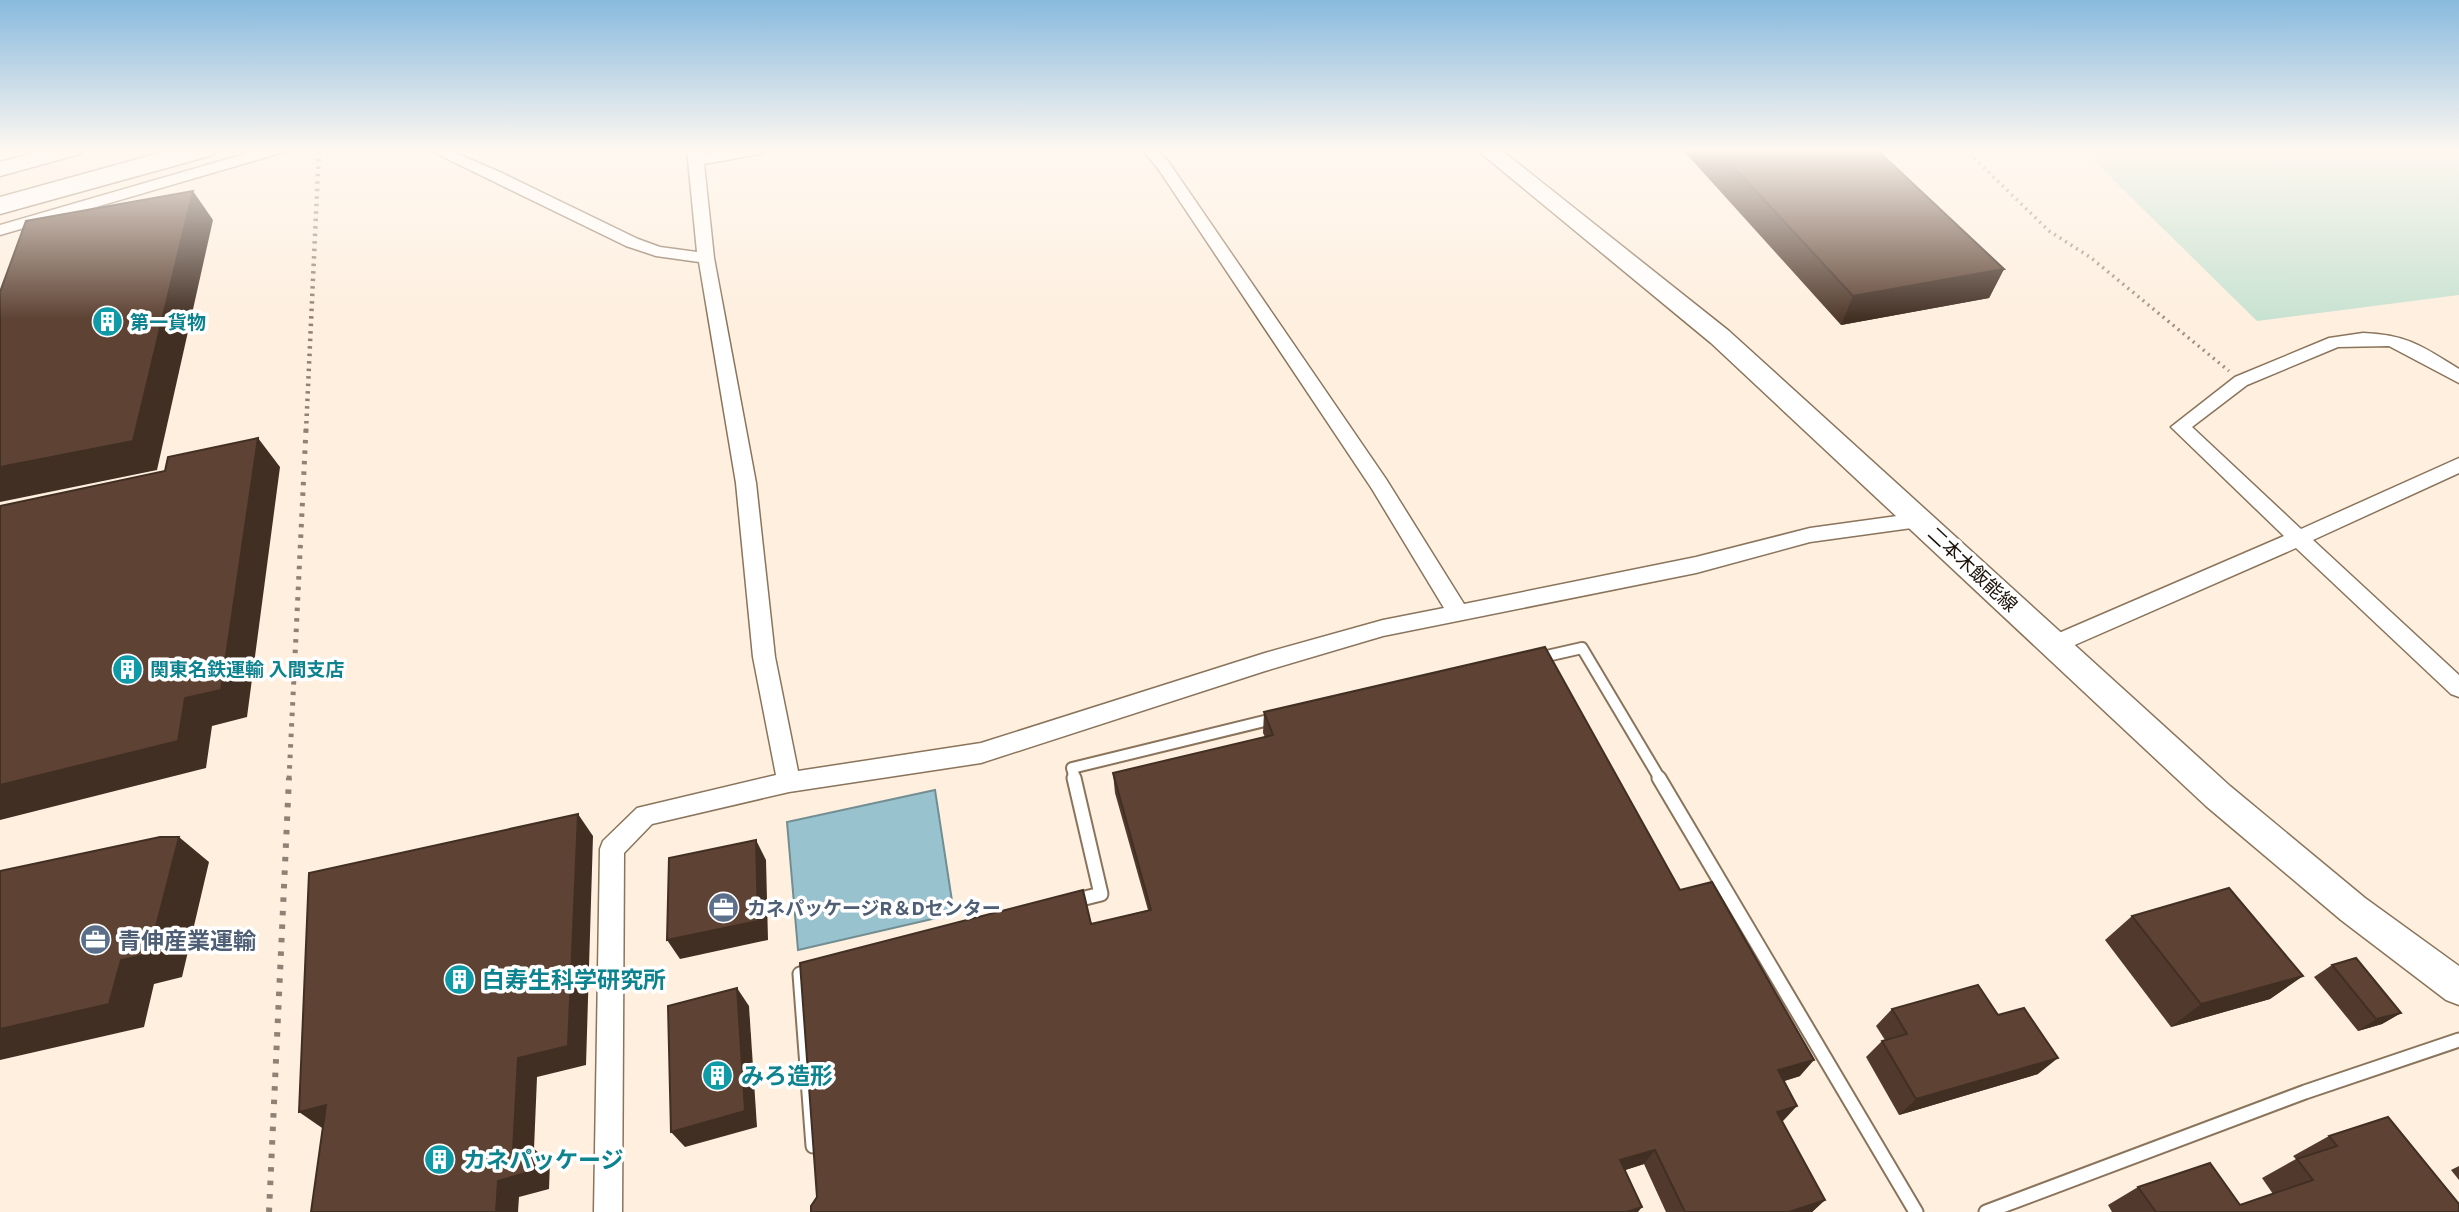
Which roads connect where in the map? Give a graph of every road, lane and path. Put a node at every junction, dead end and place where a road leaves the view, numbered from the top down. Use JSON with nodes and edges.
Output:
{"nodes":[{"id":1,"x":84,"y":206,"type":"edge"},
{"id":2,"x":553,"y":206,"type":"edge"},
{"id":3,"x":701,"y":206,"type":"edge"},
{"id":4,"x":1191,"y":206,"type":"edge"},
{"id":5,"x":1558,"y":206,"type":"edge"},
{"id":6,"x":2024,"y":206,"type":"edge"},
{"id":7,"x":0,"y":230,"type":"edge"},
{"id":8,"x":706,"y":258,"type":"junction"},
{"id":9,"x":2459,"y":377,"type":"edge"},
{"id":10,"x":2241,"y":381,"type":"junction"},
{"id":11,"x":2459,"y":465,"type":"edge"},
{"id":12,"x":1920,"y":520,"type":"junction"},
{"id":13,"x":2299,"y":538,"type":"junction"},
{"id":14,"x":1458,"y":611,"type":"junction"},
{"id":15,"x":2053,"y":645,"type":"junction"},
{"id":16,"x":1528,"y":660,"type":"edge"},
{"id":17,"x":2459,"y":688,"type":"edge"},
{"id":18,"x":1289,"y":715,"type":"edge"},
{"id":19,"x":789,"y":782,"type":"junction"},
{"id":20,"x":1060,"y":904,"type":"edge"},
{"id":21,"x":826,"y":967,"type":"edge"},
{"id":22,"x":2459,"y":988,"type":"edge"},
{"id":23,"x":2459,"y":1040,"type":"edge"},
{"id":24,"x":814,"y":1157,"type":"edge"},
{"id":25,"x":608,"y":1212,"type":"edge"},
{"id":26,"x":1916,"y":1212,"type":"edge"},
{"id":27,"x":1986,"y":1212,"type":"edge"}],
"edges":[{"from":1,"to":7,"type":"street"},
{"from":2,"to":8,"type":"street"},
{"from":3,"to":8,"type":"street"},
{"from":4,"to":14,"type":"street"},
{"from":5,"to":12,"type":"main road","name":"二本木飯能線"},
{"from":6,"to":10,"type":"path"},
{"from":8,"to":19,"type":"street"},
{"from":9,"to":10,"type":"street"},
{"from":10,"to":13,"type":"street"},
{"from":11,"to":13,"type":"street"},
{"from":12,"to":14,"type":"street"},
{"from":12,"to":15,"type":"main road","name":"二本木飯能線"},
{"from":13,"to":15,"type":"street"},
{"from":13,"to":17,"type":"street"},
{"from":14,"to":19,"type":"street"},
{"from":15,"to":22,"type":"main road","name":"二本木飯能線"},
{"from":16,"to":26,"type":"lane"},
{"from":18,"to":20,"type":"lane"},
{"from":19,"to":25,"type":"street"},
{"from":21,"to":24,"type":"lane"},
{"from":23,"to":27,"type":"lane"}]}
